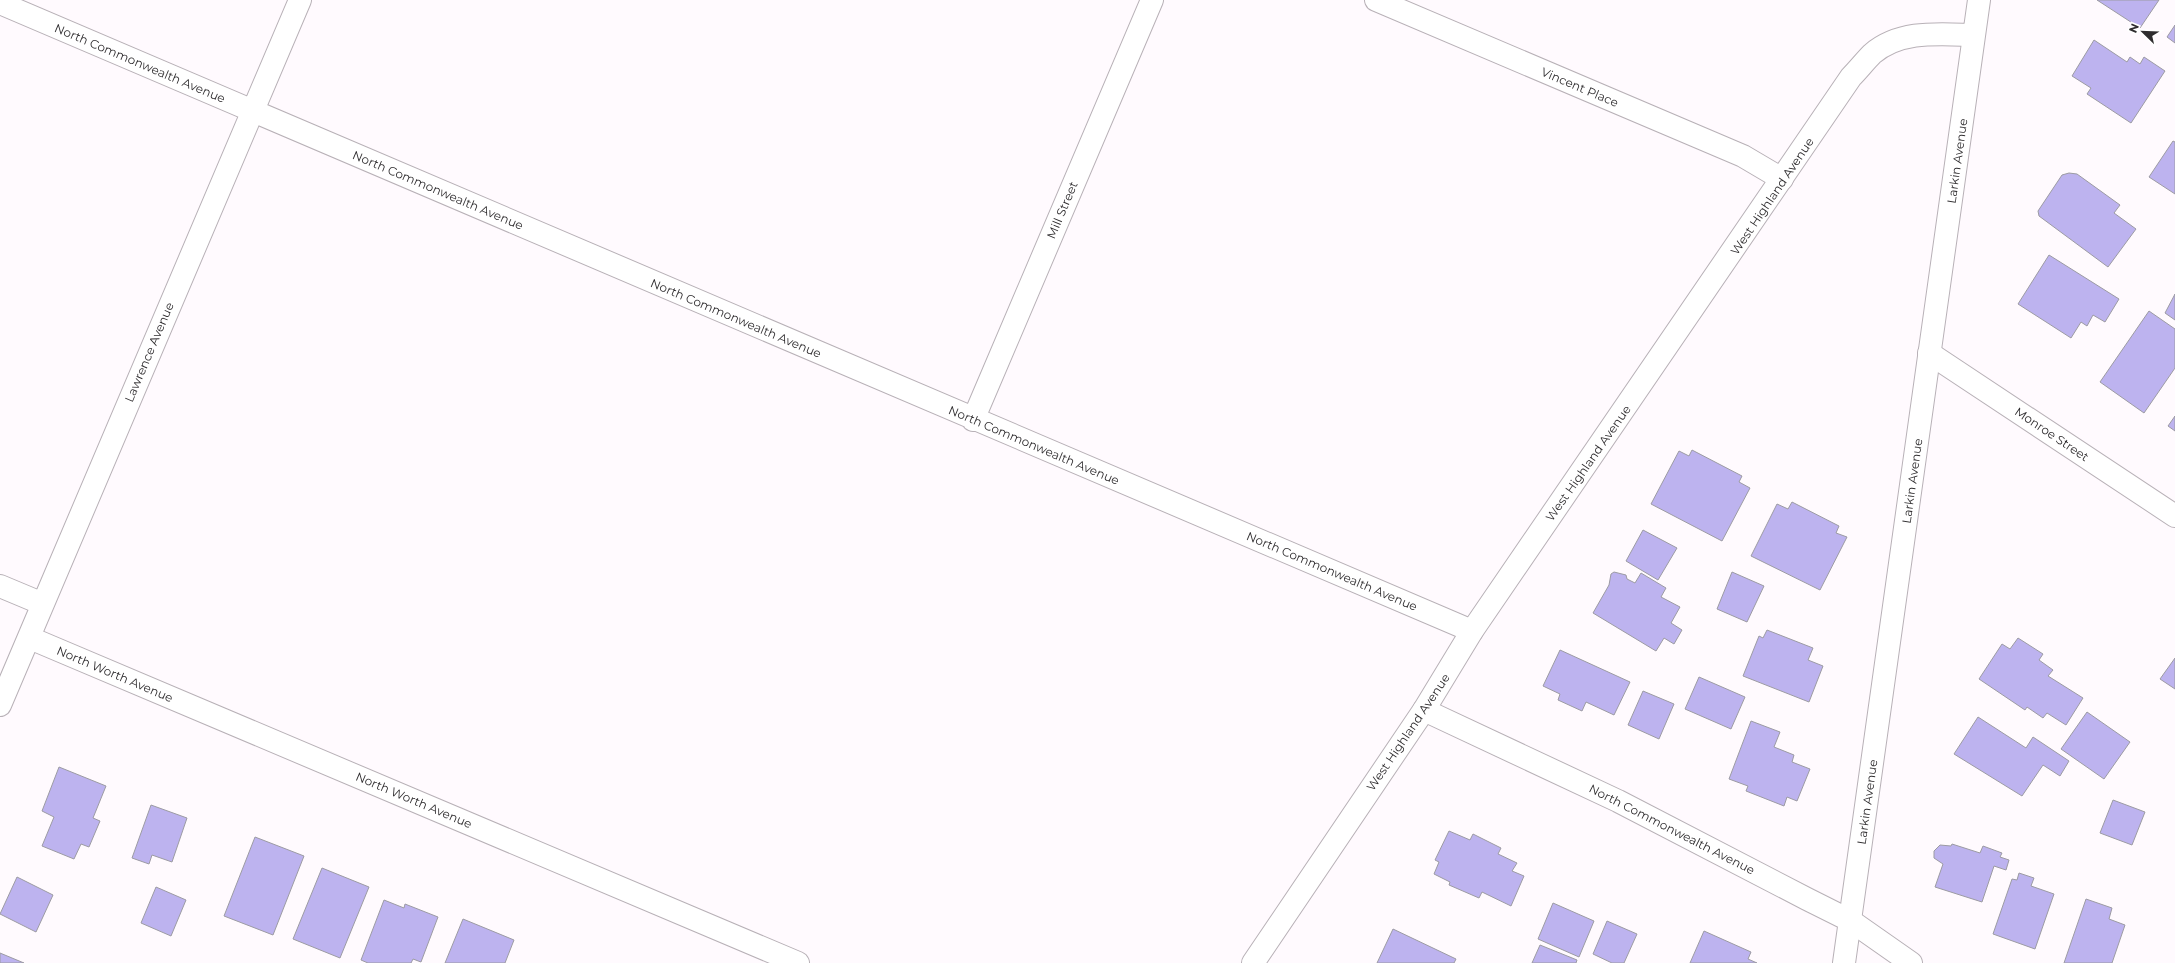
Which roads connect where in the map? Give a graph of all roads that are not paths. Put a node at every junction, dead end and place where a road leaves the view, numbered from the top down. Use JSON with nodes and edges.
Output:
{"nodes":[{"id":1,"x":300,"y":0,"type":"edge"},
{"id":2,"x":1152,"y":0,"type":"edge"},
{"id":3,"x":1376,"y":0,"type":"edge"},
{"id":4,"x":1979,"y":0,"type":"edge"},
{"id":5,"x":0,"y":3,"type":"edge"},
{"id":6,"x":1972,"y":35,"type":"junction"},
{"id":7,"x":252,"y":110,"type":"junction"},
{"id":8,"x":1782,"y":179,"type":"junction"},
{"id":9,"x":1929,"y":353,"type":"junction"},
{"id":10,"x":973,"y":420,"type":"junction"},
{"id":11,"x":2175,"y":516,"type":"edge"},
{"id":12,"x":0,"y":586,"type":"edge"},
{"id":13,"x":43,"y":604,"type":"junction"},
{"id":14,"x":1472,"y":631,"type":"junction"},
{"id":15,"x":30,"y":638,"type":"junction"},
{"id":16,"x":0,"y":705,"type":"edge"},
{"id":17,"x":1424,"y":710,"type":"junction"},
{"id":18,"x":1851,"y":921,"type":"junction"},
{"id":19,"x":798,"y":963,"type":"edge"},
{"id":20,"x":1253,"y":963,"type":"edge"},
{"id":21,"x":1844,"y":963,"type":"edge"},
{"id":22,"x":1911,"y":963,"type":"edge"}],
"edges":[{"from":1,"to":7,"type":"street","name":"Lawrence Avenue"},
{"from":2,"to":10,"type":"street","name":"Mill Street"},
{"from":3,"to":8,"type":"street","name":"Vincent Place"},
{"from":4,"to":6,"type":"street","name":"Larkin Avenue"},
{"from":5,"to":7,"type":"street","name":"North Commonwealth Avenue"},
{"from":6,"to":8,"type":"street","name":"West Highland Avenue"},
{"from":6,"to":9,"type":"street","name":"Larkin Avenue"},
{"from":7,"to":10,"type":"street","name":"North Commonwealth Avenue"},
{"from":7,"to":13,"type":"street","name":"Lawrence Avenue"},
{"from":8,"to":14,"type":"street","name":"West Highland Avenue"},
{"from":9,"to":11,"type":"street","name":"Monroe Street"},
{"from":9,"to":18,"type":"street","name":"Larkin Avenue"},
{"from":10,"to":14,"type":"street","name":"North Commonwealth Avenue"},
{"from":12,"to":13,"type":"street"},
{"from":13,"to":15,"type":"street","name":"Lawrence Avenue"},
{"from":14,"to":17,"type":"street","name":"West Highland Avenue"},
{"from":15,"to":16,"type":"street","name":"Lawrence Avenue"},
{"from":15,"to":19,"type":"street","name":"North Worth Avenue"},
{"from":17,"to":18,"type":"street","name":"North Commonwealth Avenue"},
{"from":17,"to":20,"type":"street","name":"West Highland Avenue"},
{"from":18,"to":21,"type":"street","name":"Larkin Avenue"},
{"from":18,"to":22,"type":"street","name":"North Commonwealth Avenue"}]}
